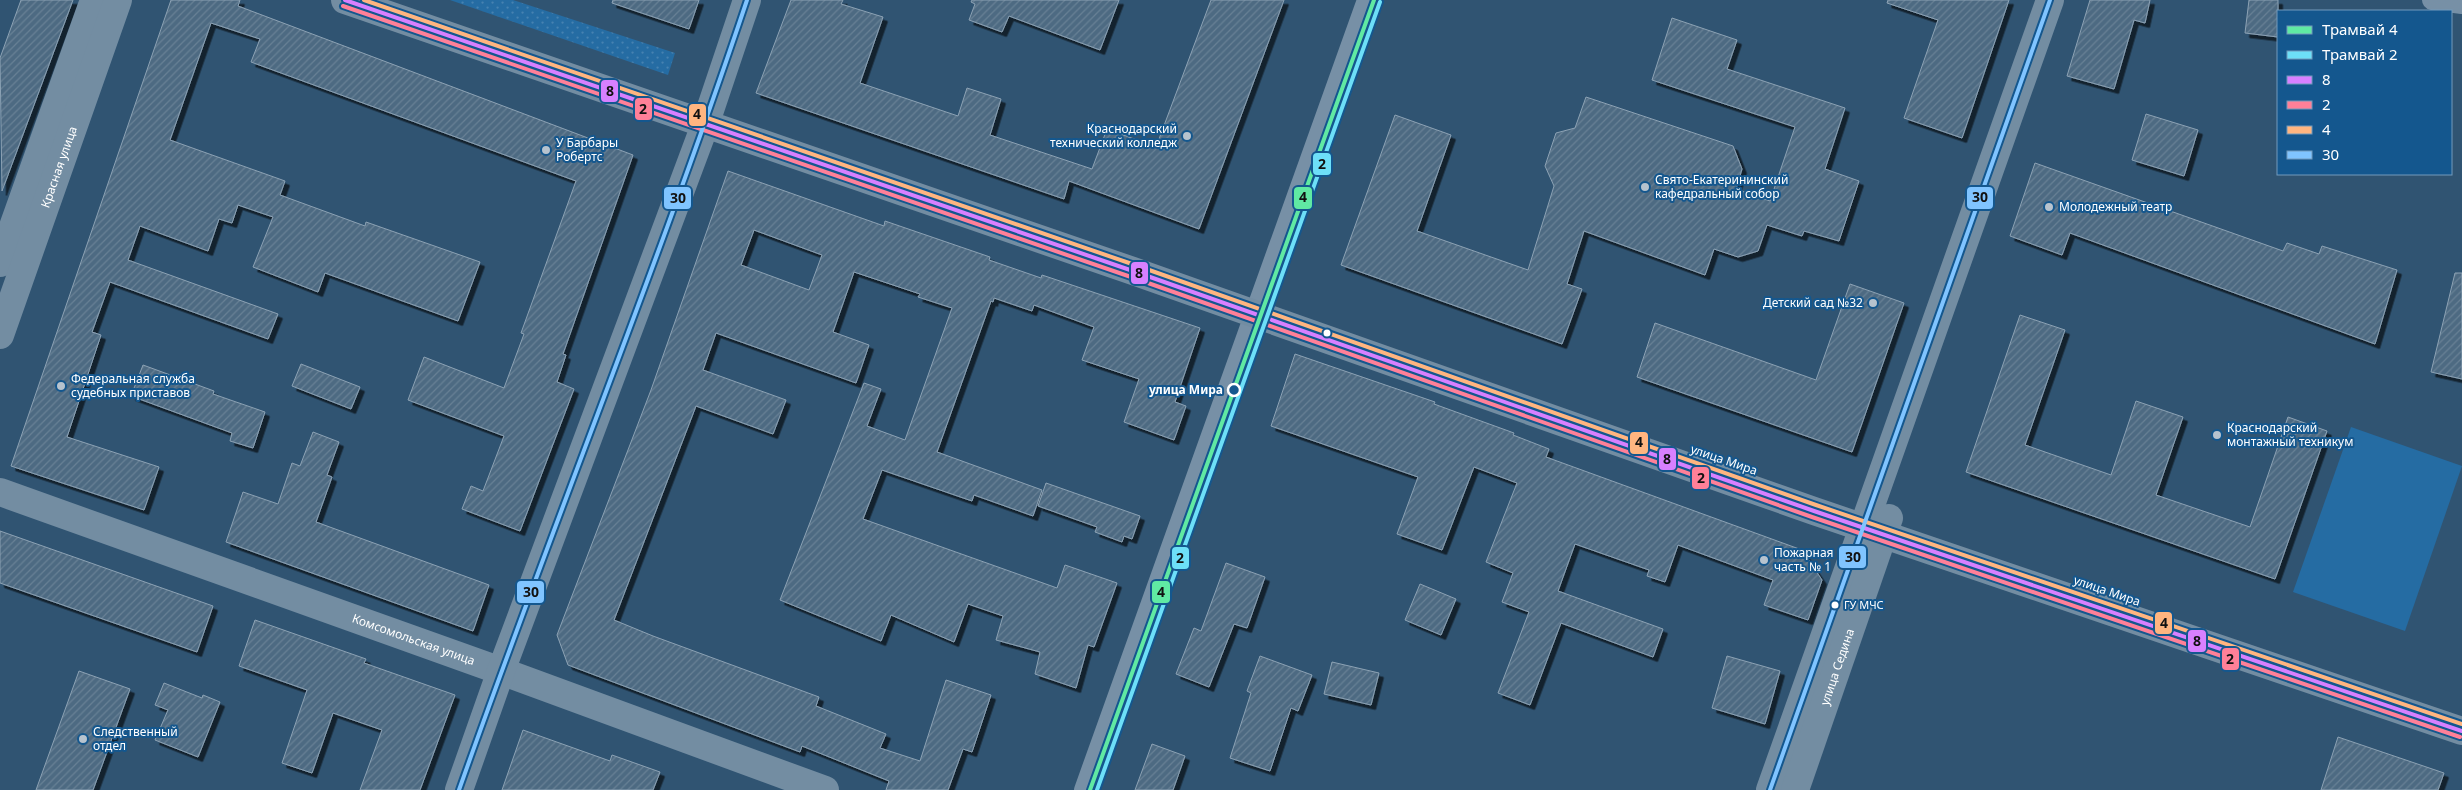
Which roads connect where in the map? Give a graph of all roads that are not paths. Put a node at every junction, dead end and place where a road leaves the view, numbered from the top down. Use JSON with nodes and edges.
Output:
{"nodes":[{"id":1,"x":94,"y":0,"type":"edge"},
{"id":2,"x":118,"y":0,"type":"edge"},
{"id":3,"x":345,"y":0,"type":"edge"},
{"id":4,"x":391,"y":0,"type":"edge"},
{"id":5,"x":747,"y":0,"type":"edge"},
{"id":6,"x":1367,"y":0,"type":"edge"},
{"id":7,"x":2050,"y":0,"type":"edge"},
{"id":8,"x":2432,"y":0,"type":"edge"},
{"id":9,"x":2462,"y":4,"type":"edge"},
{"id":10,"x":708,"y":117,"type":"junction"},
{"id":11,"x":0,"y":263,"type":"edge"},
{"id":12,"x":1256,"y":306,"type":"junction"},
{"id":13,"x":0,"y":335,"type":"edge"},
{"id":14,"x":0,"y":492,"type":"edge"},
{"id":15,"x":1876,"y":522,"type":"junction"},
{"id":16,"x":501,"y":671,"type":"junction"},
{"id":17,"x":2462,"y":714,"type":"edge"},
{"id":18,"x":2462,"y":731,"type":"edge"},
{"id":19,"x":458,"y":790,"type":"edge"},
{"id":20,"x":825,"y":790,"type":"edge"},
{"id":21,"x":1084,"y":790,"type":"edge"},
{"id":22,"x":1770,"y":790,"type":"edge"},
{"id":23,"x":1795,"y":790,"type":"edge"}],
"edges":[{"from":1,"to":11,"type":"street","name":"Красная улица"},
{"from":2,"to":13,"type":"street","name":"Красная улица"},
{"from":3,"to":10,"type":"street","name":"улица Мира"},
{"from":4,"to":10,"type":"street","name":"улица Мира"},
{"from":5,"to":10,"type":"street"},
{"from":6,"to":12,"type":"street"},
{"from":7,"to":15,"type":"street"},
{"from":8,"to":9,"type":"street"},
{"from":10,"to":12,"type":"street","name":"улица Мира"},
{"from":10,"to":16,"type":"street"},
{"from":12,"to":15,"type":"street","name":"улица Мира"},
{"from":12,"to":21,"type":"street"},
{"from":14,"to":16,"type":"street","name":"Комсомольская улица"},
{"from":15,"to":17,"type":"street","name":"улица Мира"},
{"from":15,"to":18,"type":"street","name":"улица Мира"},
{"from":15,"to":22,"type":"street","name":"улица Седина"},
{"from":15,"to":23,"type":"street","name":"улица Седина"},
{"from":16,"to":19,"type":"street"},
{"from":16,"to":20,"type":"street","name":"Комсомольская улица"}]}
